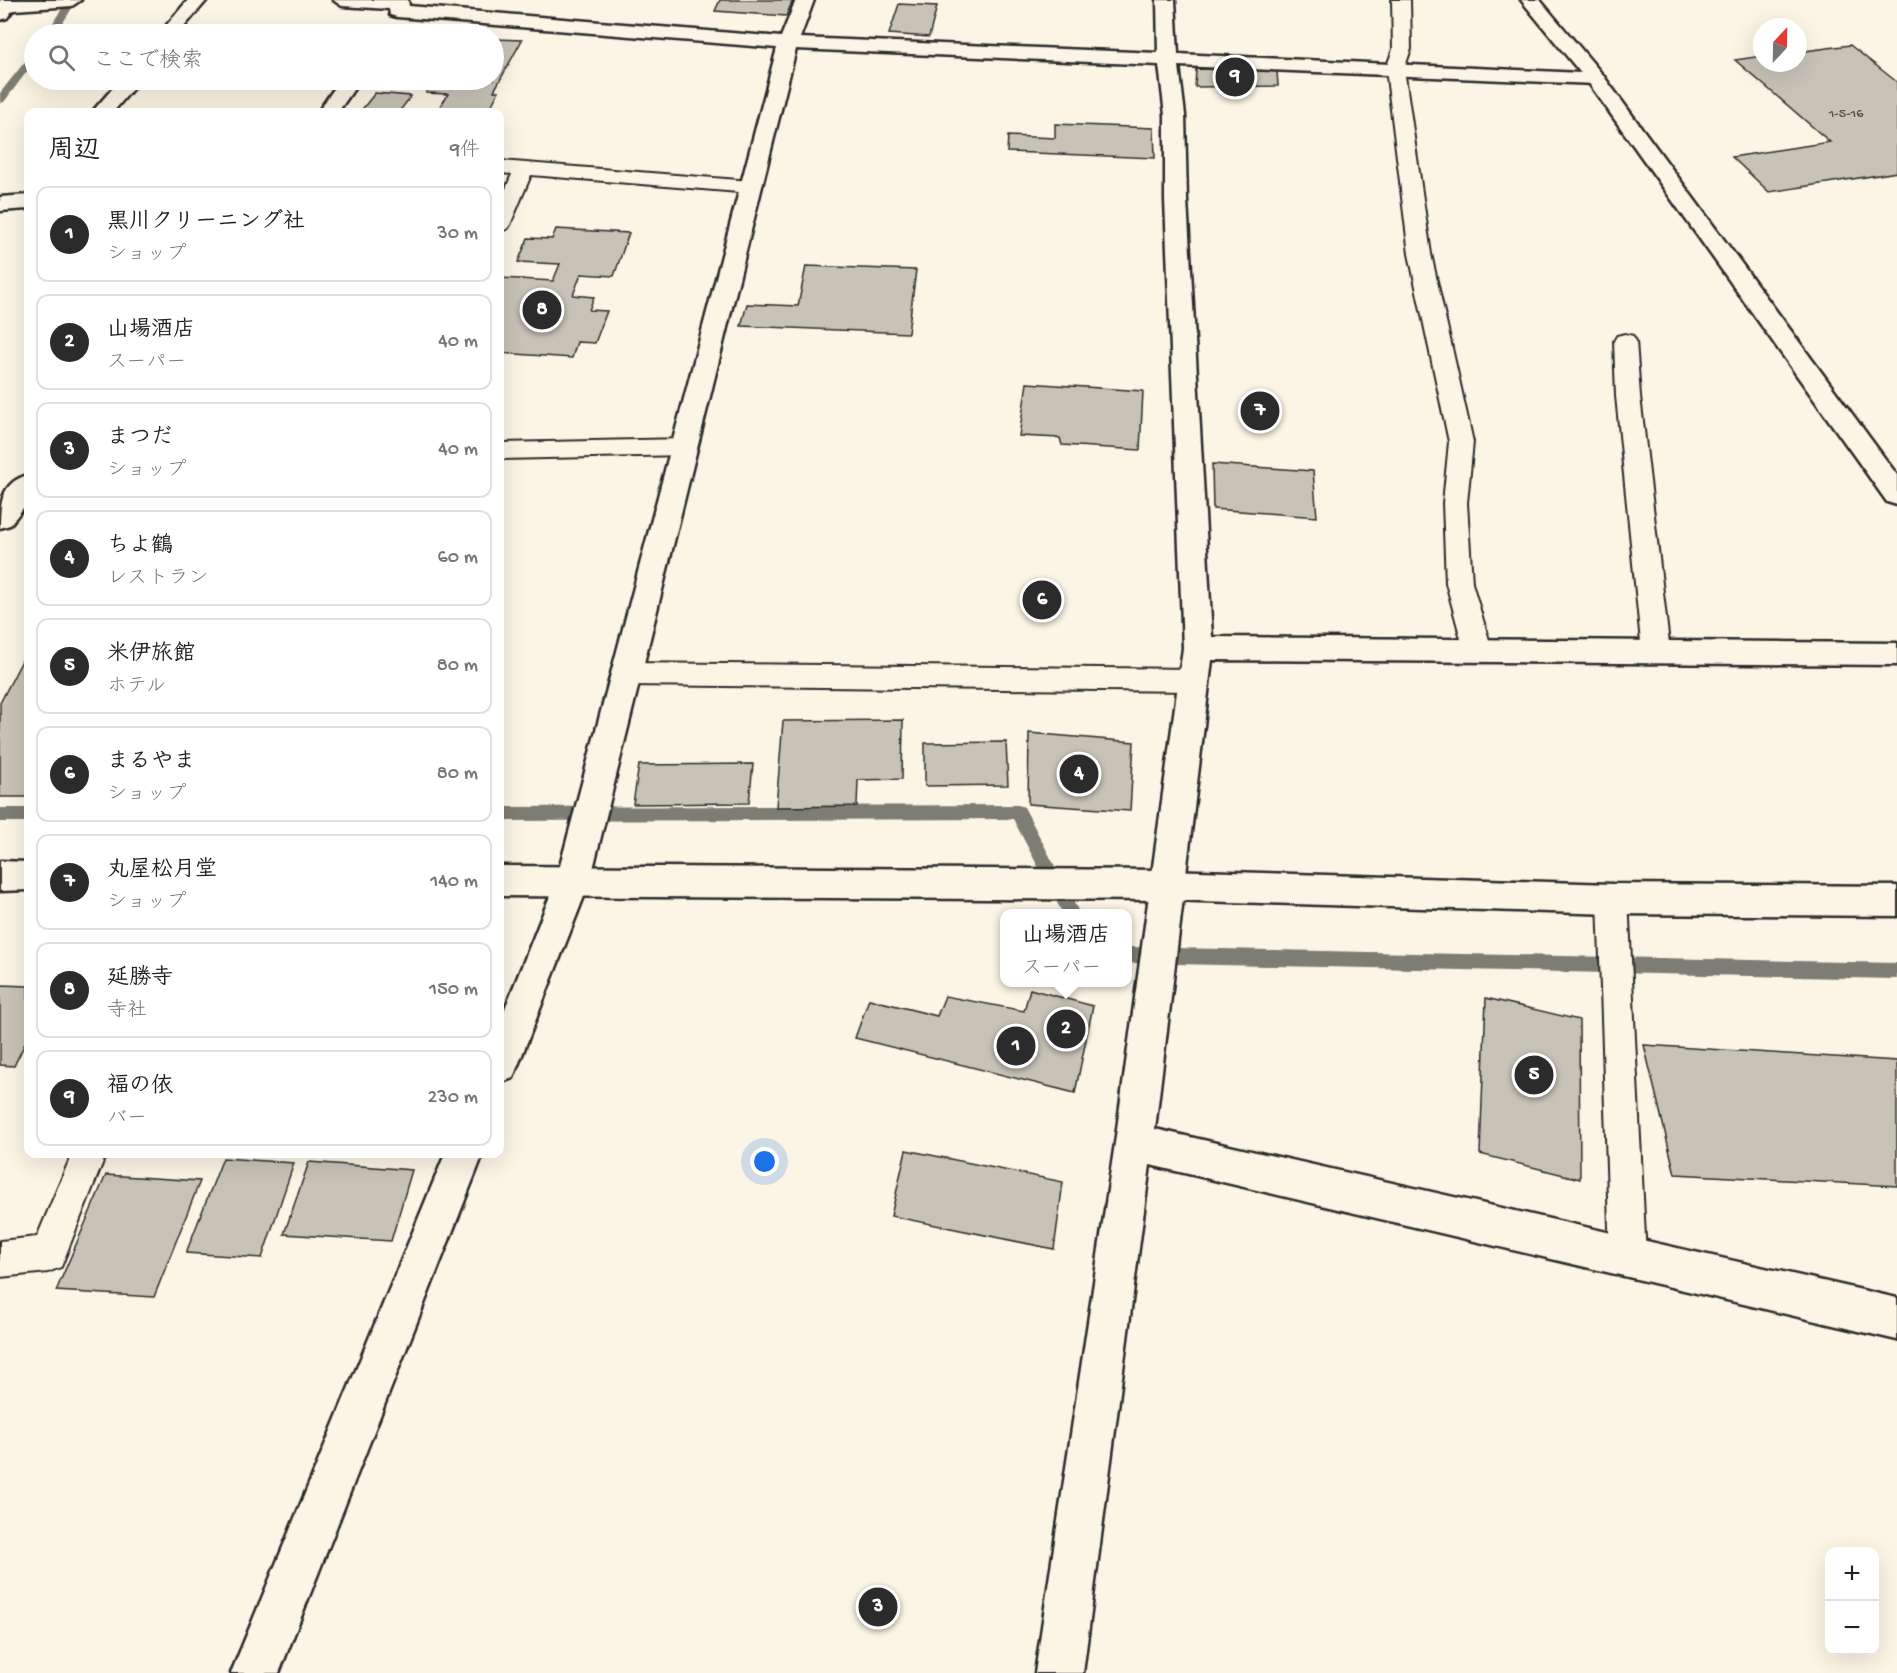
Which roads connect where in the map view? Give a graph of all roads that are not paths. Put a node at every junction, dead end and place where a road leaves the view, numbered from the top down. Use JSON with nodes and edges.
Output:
{"nodes":[{"id":1,"x":72,"y":0,"type":"edge"},
{"id":2,"x":198,"y":0,"type":"edge"},
{"id":3,"x":342,"y":0,"type":"edge"},
{"id":4,"x":804,"y":0,"type":"edge"},
{"id":5,"x":1166,"y":0,"type":"edge"},
{"id":6,"x":1401,"y":0,"type":"edge"},
{"id":7,"x":1530,"y":0,"type":"edge"},
{"id":8,"x":5,"y":6,"type":"edge"},
{"id":9,"x":397,"y":10,"type":"edge"},
{"id":10,"x":177,"y":24,"type":"edge"},
{"id":11,"x":788,"y":43,"type":"junction"},
{"id":12,"x":1168,"y":61,"type":"junction"},
{"id":13,"x":1395,"y":69,"type":"junction"},
{"id":14,"x":1595,"y":78,"type":"junction"},
{"id":15,"x":121,"y":90,"type":"edge"},
{"id":16,"x":343,"y":90,"type":"edge"},
{"id":17,"x":106,"y":108,"type":"edge"},
{"id":18,"x":331,"y":108,"type":"edge"},
{"id":19,"x":504,"y":167,"type":"edge"},
{"id":20,"x":524,"y":169,"type":"junction"},
{"id":21,"x":751,"y":187,"type":"junction"},
{"id":22,"x":24,"y":201,"type":"edge"},
{"id":23,"x":0,"y":204,"type":"edge"},
{"id":24,"x":504,"y":216,"type":"edge"},
{"id":25,"x":1625,"y":341,"type":"dead end"},
{"id":26,"x":685,"y":447,"type":"junction"},
{"id":27,"x":504,"y":451,"type":"edge"},
{"id":28,"x":24,"y":489,"type":"edge"},
{"id":29,"x":1897,"y":495,"type":"edge"},
{"id":30,"x":0,"y":518,"type":"edge"},
{"id":31,"x":1478,"y":650,"type":"junction"},
{"id":32,"x":1656,"y":652,"type":"junction"},
{"id":33,"x":1897,"y":654,"type":"edge"},
{"id":34,"x":1195,"y":664,"type":"junction"},
{"id":35,"x":627,"y":674,"type":"junction"},
{"id":36,"x":0,"y":876,"type":"edge"},
{"id":37,"x":24,"y":876,"type":"edge"},
{"id":38,"x":504,"y":881,"type":"edge"},
{"id":39,"x":573,"y":881,"type":"junction"},
{"id":40,"x":1167,"y":885,"type":"junction"},
{"id":41,"x":1613,"y":899,"type":"junction"},
{"id":42,"x":1897,"y":901,"type":"edge"},
{"id":43,"x":504,"y":1056,"type":"edge"},
{"id":44,"x":1134,"y":1143,"type":"junction"},
{"id":45,"x":87,"y":1158,"type":"edge"},
{"id":46,"x":462,"y":1158,"type":"edge"},
{"id":47,"x":1628,"y":1257,"type":"junction"},
{"id":48,"x":0,"y":1259,"type":"edge"},
{"id":49,"x":1897,"y":1319,"type":"edge"},
{"id":50,"x":255,"y":1673,"type":"edge"},
{"id":51,"x":1059,"y":1673,"type":"edge"}],
"edges":[{"from":1,"to":8,"type":"street"},
{"from":2,"to":10,"type":"street"},
{"from":3,"to":9,"type":"street"},
{"from":4,"to":11,"type":"street"},
{"from":5,"to":12,"type":"street"},
{"from":6,"to":13,"type":"lane"},
{"from":7,"to":14,"type":"street"},
{"from":9,"to":11,"type":"street"},
{"from":11,"to":12,"type":"street"},
{"from":11,"to":21,"type":"street"},
{"from":12,"to":13,"type":"street"},
{"from":12,"to":34,"type":"street"},
{"from":13,"to":14,"type":"street"},
{"from":13,"to":31,"type":"lane"},
{"from":14,"to":29,"type":"street"},
{"from":15,"to":17,"type":"street"},
{"from":16,"to":18,"type":"street"},
{"from":19,"to":20,"type":"lane"},
{"from":20,"to":21,"type":"lane"},
{"from":20,"to":24,"type":"lane"},
{"from":21,"to":26,"type":"street"},
{"from":22,"to":23,"type":"street"},
{"from":25,"to":32,"type":"lane"},
{"from":26,"to":27,"type":"lane"},
{"from":26,"to":35,"type":"street"},
{"from":28,"to":30,"type":"street"},
{"from":31,"to":32,"type":"street"},
{"from":31,"to":34,"type":"street"},
{"from":32,"to":33,"type":"street"},
{"from":34,"to":35,"type":"lane"},
{"from":34,"to":40,"type":"street"},
{"from":35,"to":39,"type":"street"},
{"from":36,"to":37,"type":"street"},
{"from":38,"to":39,"type":"street"},
{"from":39,"to":40,"type":"street"},
{"from":39,"to":43,"type":"street"},
{"from":40,"to":41,"type":"street"},
{"from":40,"to":44,"type":"street"},
{"from":41,"to":42,"type":"street"},
{"from":41,"to":47,"type":"lane"},
{"from":44,"to":47,"type":"street"},
{"from":44,"to":51,"type":"street"},
{"from":45,"to":48,"type":"lane"},
{"from":46,"to":50,"type":"street"},
{"from":47,"to":49,"type":"street"}]}
